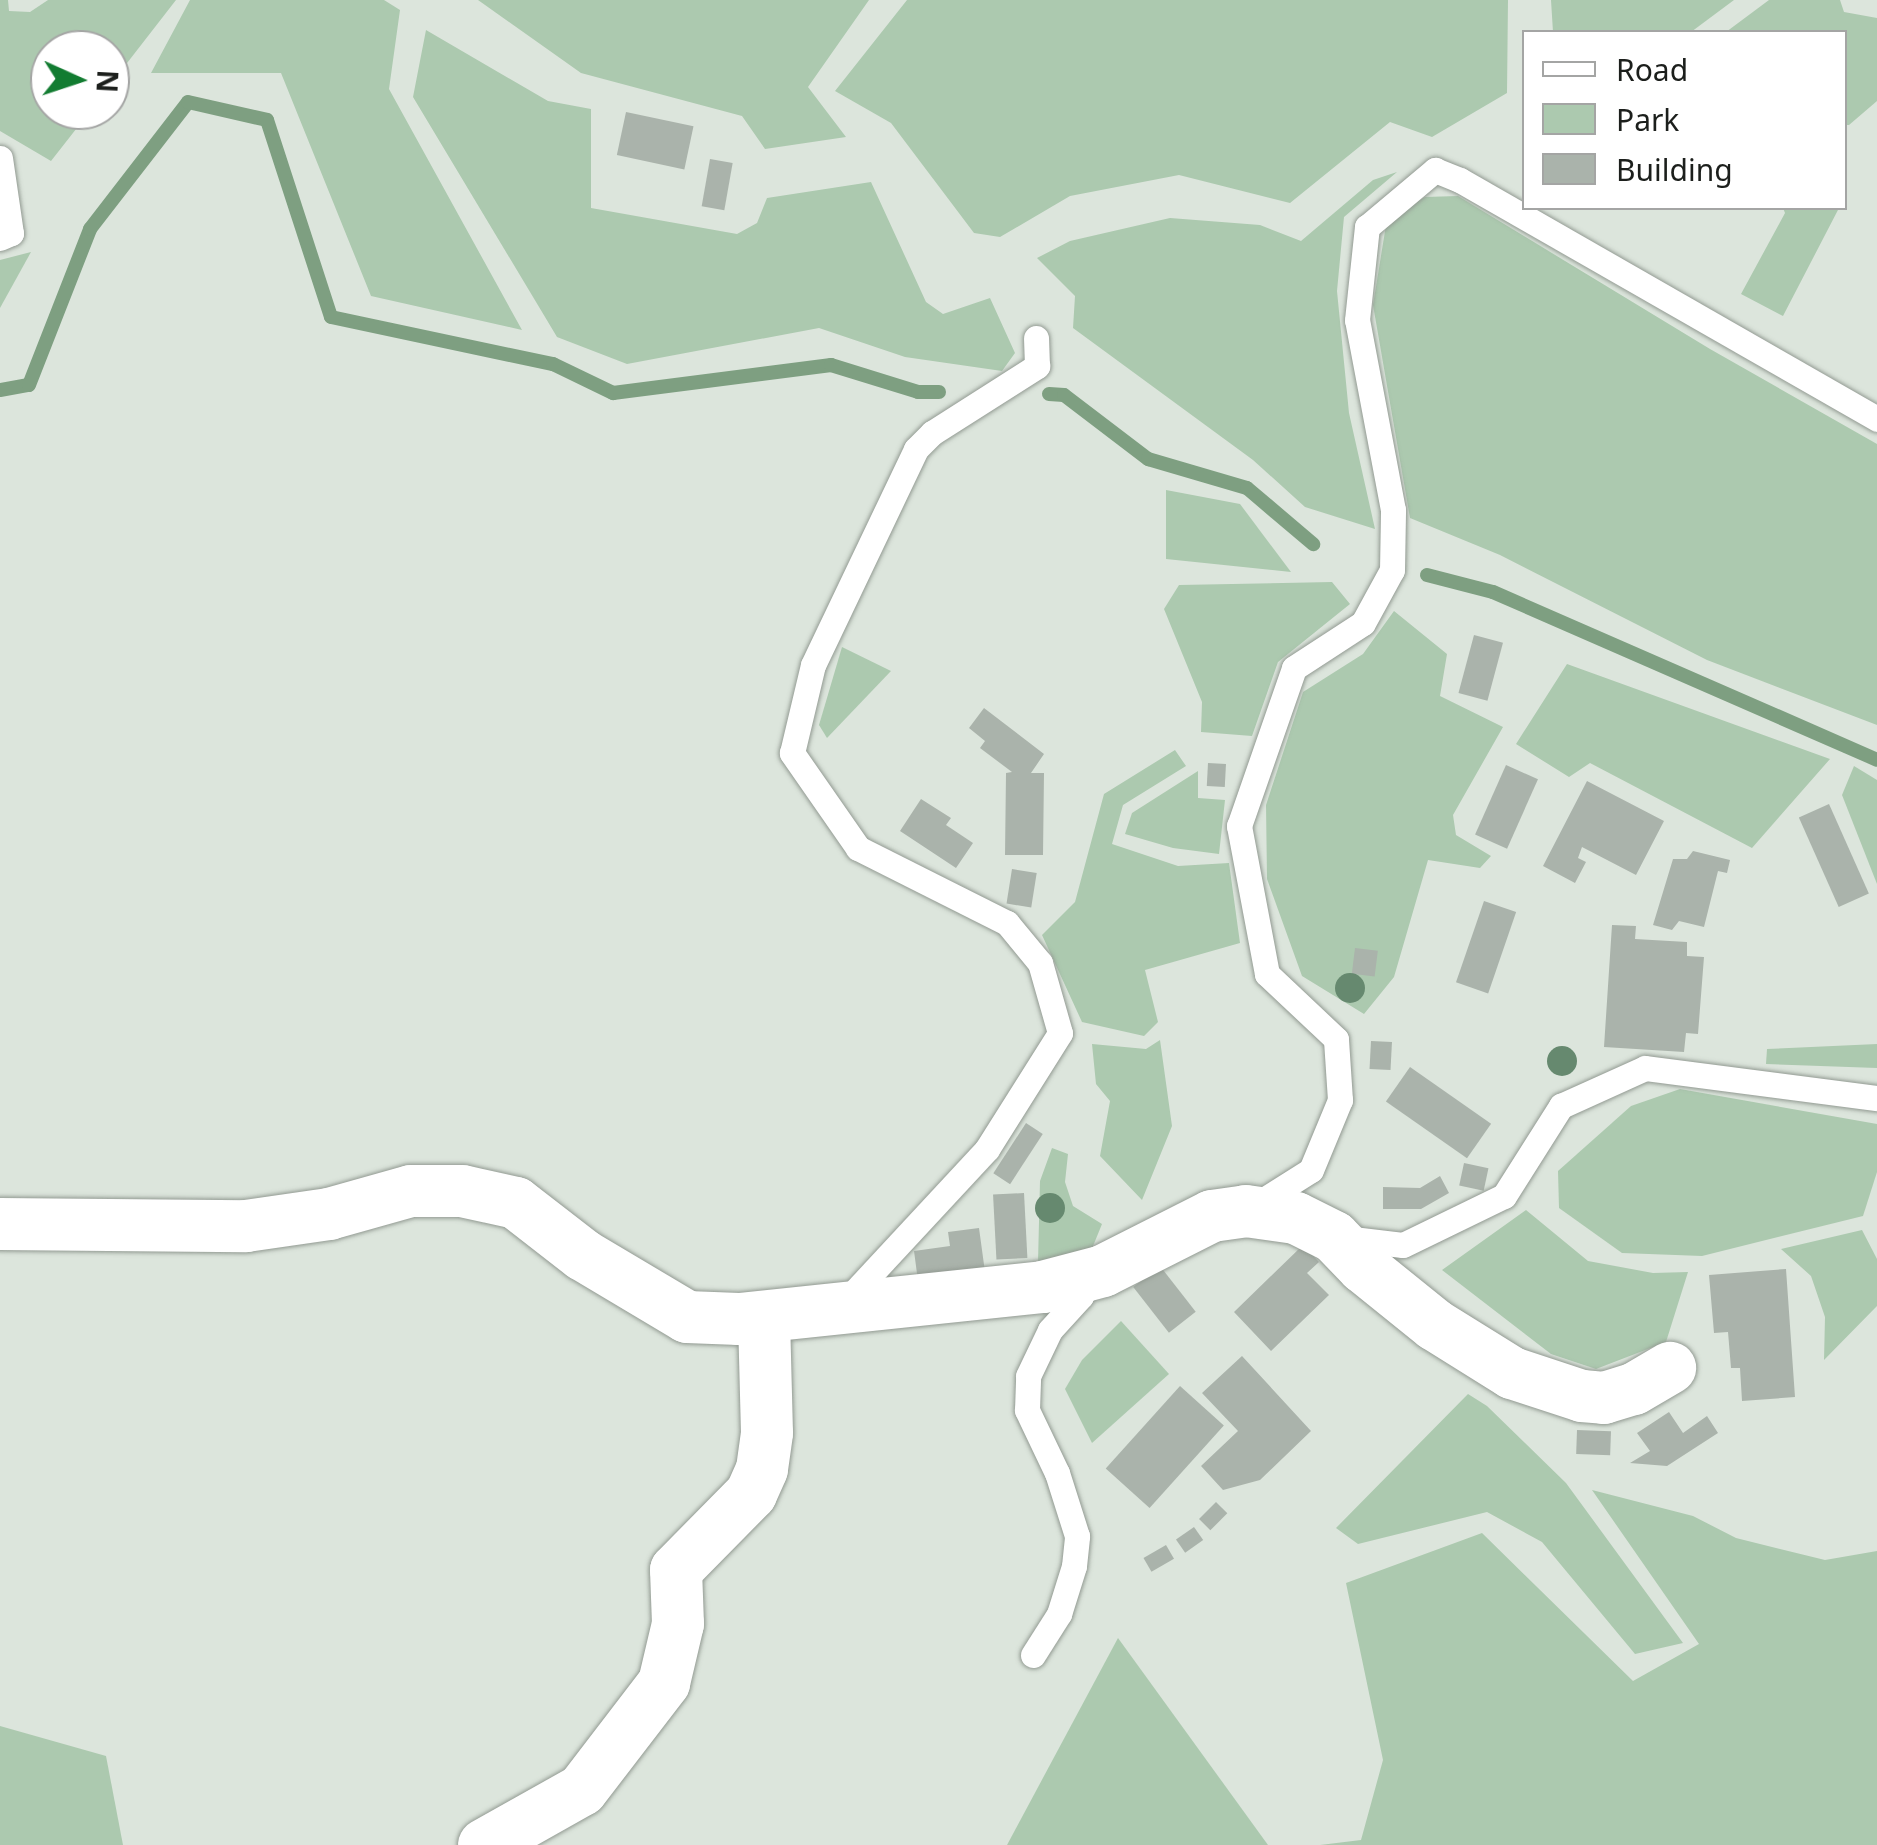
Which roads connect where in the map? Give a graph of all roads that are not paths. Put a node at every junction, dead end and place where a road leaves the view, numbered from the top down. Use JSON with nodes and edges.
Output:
{"nodes":[{"id":1,"x":0,"y":158,"type":"edge"},
{"id":2,"x":0,"y":238,"type":"edge"},
{"id":3,"x":1036,"y":338,"type":"dead end"},
{"id":4,"x":1877,"y":419,"type":"edge"},
{"id":5,"x":1877,"y":1098,"type":"edge"},
{"id":6,"x":1246,"y":1211,"type":"junction"},
{"id":7,"x":0,"y":1224,"type":"edge"},
{"id":8,"x":1334,"y":1236,"type":"junction"},
{"id":9,"x":1089,"y":1275,"type":"junction"},
{"id":10,"x":838,"y":1310,"type":"junction"},
{"id":11,"x":764,"y":1317,"type":"junction"},
{"id":12,"x":1670,"y":1368,"type":"dead end"},
{"id":13,"x":1033,"y":1655,"type":"dead end"},
{"id":14,"x":484,"y":1845,"type":"edge"}],
"edges":[{"from":1,"to":2,"type":"lane"},
{"from":3,"to":10,"type":"lane"},
{"from":4,"to":6,"type":"lane"},
{"from":5,"to":8,"type":"lane"},
{"from":6,"to":8,"type":"street"},
{"from":6,"to":9,"type":"street"},
{"from":7,"to":11,"type":"street"},
{"from":8,"to":12,"type":"street"},
{"from":9,"to":10,"type":"street"},
{"from":9,"to":13,"type":"lane"},
{"from":10,"to":11,"type":"street"},
{"from":11,"to":14,"type":"street"}]}
